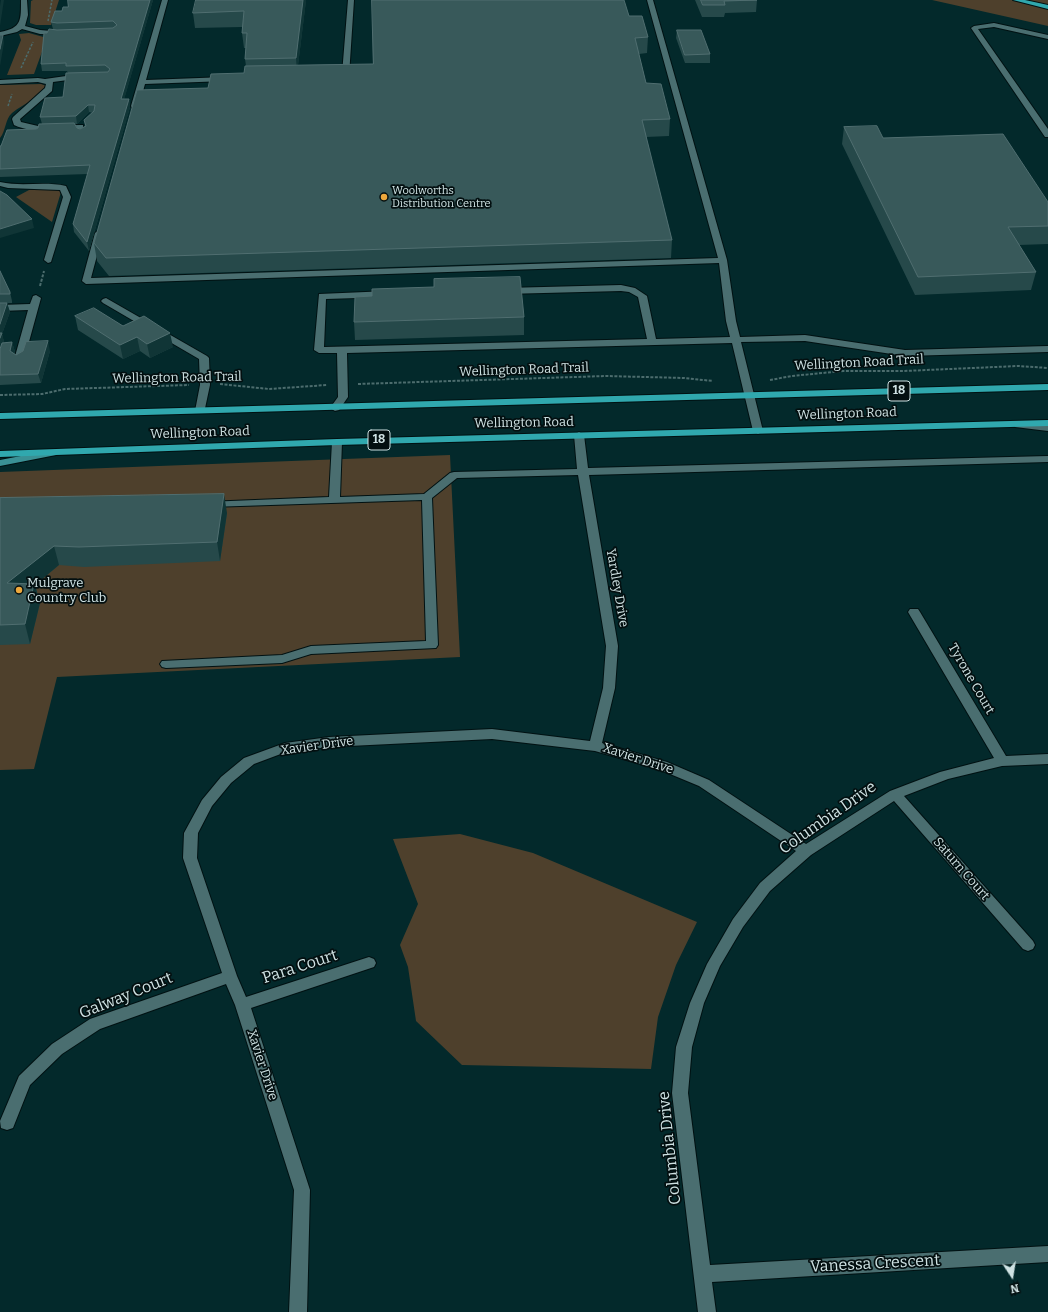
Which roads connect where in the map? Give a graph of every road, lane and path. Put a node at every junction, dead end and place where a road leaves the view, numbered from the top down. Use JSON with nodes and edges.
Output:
{"nodes":[{"id":1,"x":24,"y":0,"type":"edge"},
{"id":2,"x":52,"y":0,"type":"edge"},
{"id":3,"x":165,"y":0,"type":"edge"},
{"id":4,"x":350,"y":0,"type":"edge"},
{"id":5,"x":650,"y":0,"type":"edge"},
{"id":6,"x":1016,"y":0,"type":"edge"},
{"id":7,"x":1048,"y":7,"type":"edge"},
{"id":8,"x":22,"y":27,"type":"junction"},
{"id":9,"x":40,"y":32,"type":"junction"},
{"id":10,"x":66,"y":33,"type":"edge"},
{"id":11,"x":0,"y":34,"type":"edge"},
{"id":12,"x":1048,"y":37,"type":"edge"},
{"id":13,"x":91,"y":76,"type":"edge"},
{"id":14,"x":329,"y":76,"type":"edge"},
{"id":15,"x":236,"y":79,"type":"edge"},
{"id":16,"x":16,"y":81,"type":"junction"},
{"id":17,"x":0,"y":82,"type":"edge"},
{"id":18,"x":47,"y":82,"type":"junction"},
{"id":19,"x":142,"y":82,"type":"junction"},
{"id":20,"x":6,"y":111,"type":"dead end"},
{"id":21,"x":134,"y":112,"type":"edge"},
{"id":22,"x":83,"y":127,"type":"edge"},
{"id":23,"x":1048,"y":135,"type":"edge"},
{"id":24,"x":0,"y":184,"type":"edge"},
{"id":25,"x":101,"y":227,"type":"edge"},
{"id":26,"x":48,"y":260,"type":"joint"},
{"id":27,"x":723,"y":260,"type":"junction"},
{"id":28,"x":497,"y":291,"type":"edge"},
{"id":29,"x":402,"y":294,"type":"edge"},
{"id":30,"x":106,"y":301,"type":"dead end"},
{"id":31,"x":35,"y":302,"type":"junction"},
{"id":32,"x":0,"y":308,"type":"edge"},
{"id":33,"x":736,"y":339,"type":"junction"},
{"id":34,"x":652,"y":341,"type":"junction"},
{"id":35,"x":1048,"y":349,"type":"edge"},
{"id":36,"x":342,"y":350,"type":"junction"},
{"id":37,"x":19,"y":360,"type":"edge"},
{"id":38,"x":1048,"y":368,"type":"edge"},
{"id":39,"x":746,"y":381,"type":"junction"},
{"id":40,"x":343,"y":384,"type":"junction"},
{"id":41,"x":205,"y":385,"type":"junction"},
{"id":42,"x":1048,"y":387,"type":"edge"},
{"id":43,"x":0,"y":396,"type":"edge"},
{"id":44,"x":749,"y":396,"type":"junction"},
{"id":45,"x":336,"y":408,"type":"junction"},
{"id":46,"x":200,"y":411,"type":"junction"},
{"id":47,"x":0,"y":416,"type":"edge"},
{"id":48,"x":1048,"y":423,"type":"edge"},
{"id":49,"x":1013,"y":424,"type":"junction"},
{"id":50,"x":1048,"y":428,"type":"edge"},
{"id":51,"x":758,"y":431,"type":"junction"},
{"id":52,"x":579,"y":435,"type":"junction"},
{"id":53,"x":337,"y":442,"type":"junction"},
{"id":54,"x":56,"y":452,"type":"junction"},
{"id":55,"x":0,"y":454,"type":"edge"},
{"id":56,"x":1048,"y":459,"type":"edge"},
{"id":57,"x":0,"y":463,"type":"edge"},
{"id":58,"x":583,"y":471,"type":"junction"},
{"id":59,"x":428,"y":497,"type":"junction"},
{"id":60,"x":334,"y":500,"type":"junction"},
{"id":61,"x":198,"y":505,"type":"edge"},
{"id":62,"x":914,"y":612,"type":"dead end"},
{"id":63,"x":166,"y":664,"type":"dead end"},
{"id":64,"x":595,"y":746,"type":"junction"},
{"id":65,"x":1048,"y":759,"type":"edge"},
{"id":66,"x":1002,"y":761,"type":"junction"},
{"id":67,"x":895,"y":794,"type":"junction"},
{"id":68,"x":806,"y":851,"type":"junction"},
{"id":69,"x":1028,"y":945,"type":"dead end"},
{"id":70,"x":369,"y":963,"type":"dead end"},
{"id":71,"x":230,"y":976,"type":"junction"},
{"id":72,"x":242,"y":1005,"type":"junction"},
{"id":73,"x":7,"y":1123,"type":"dead end"},
{"id":74,"x":1048,"y":1254,"type":"edge"},
{"id":75,"x":702,"y":1274,"type":"junction"},
{"id":76,"x":298,"y":1312,"type":"edge"},
{"id":77,"x":707,"y":1312,"type":"edge"}],
"edges":[{"from":1,"to":8,"type":"street"},
{"from":2,"to":9,"type":"path"},
{"from":3,"to":19,"type":"street"},
{"from":4,"to":14,"type":"street"},
{"from":5,"to":27,"type":"street"},
{"from":6,"to":7,"type":"highway"},
{"from":8,"to":9,"type":"street"},
{"from":8,"to":11,"type":"street"},
{"from":9,"to":10,"type":"street"},
{"from":9,"to":16,"type":"path"},
{"from":12,"to":23,"type":"street"},
{"from":13,"to":18,"type":"street"},
{"from":15,"to":19,"type":"street"},
{"from":16,"to":17,"type":"street"},
{"from":16,"to":18,"type":"street"},
{"from":16,"to":20,"type":"path"},
{"from":18,"to":22,"type":"street"},
{"from":19,"to":21,"type":"street"},
{"from":24,"to":26,"type":"street"},
{"from":25,"to":27,"type":"street"},
{"from":26,"to":31,"type":"path"},
{"from":27,"to":33,"type":"street"},
{"from":28,"to":34,"type":"street"},
{"from":29,"to":36,"type":"street"},
{"from":30,"to":41,"type":"street"},
{"from":31,"to":32,"type":"street"},
{"from":31,"to":37,"type":"street"},
{"from":33,"to":34,"type":"street"},
{"from":33,"to":35,"type":"street"},
{"from":33,"to":39,"type":"street"},
{"from":34,"to":36,"type":"street"},
{"from":36,"to":40,"type":"street"},
{"from":38,"to":39,"type":"path","name":"Wellington Road Trail"},
{"from":39,"to":40,"type":"path","name":"Wellington Road Trail"},
{"from":39,"to":44,"type":"street"},
{"from":40,"to":41,"type":"path","name":"Wellington Road Trail"},
{"from":40,"to":45,"type":"street"},
{"from":41,"to":43,"type":"path","name":"Wellington Road Trail"},
{"from":41,"to":46,"type":"street"},
{"from":42,"to":44,"type":"highway","name":"Wellington Road","number":"18"},
{"from":44,"to":45,"type":"highway","name":"Wellington Road","number":"18"},
{"from":44,"to":51,"type":"street"},
{"from":45,"to":46,"type":"highway","name":"Wellington Road","number":"18"},
{"from":46,"to":47,"type":"highway","name":"Wellington Road","number":"18"},
{"from":48,"to":49,"type":"highway","name":"Wellington Road","number":"18"},
{"from":49,"to":50,"type":"street"},
{"from":49,"to":51,"type":"highway","name":"Wellington Road","number":"18"},
{"from":51,"to":52,"type":"highway","name":"Wellington Road","number":"18"},
{"from":52,"to":53,"type":"highway","name":"Wellington Road","number":"18"},
{"from":52,"to":58,"type":"street","name":"Yardley Drive"},
{"from":53,"to":54,"type":"highway","name":"Wellington Road","number":"18"},
{"from":53,"to":60,"type":"street"},
{"from":54,"to":55,"type":"highway","name":"Wellington Road","number":"18"},
{"from":54,"to":57,"type":"main road"},
{"from":56,"to":58,"type":"street"},
{"from":58,"to":59,"type":"street"},
{"from":58,"to":64,"type":"street","name":"Yardley Drive"},
{"from":59,"to":60,"type":"street"},
{"from":59,"to":63,"type":"street"},
{"from":60,"to":61,"type":"street"},
{"from":62,"to":66,"type":"street","name":"Tyrone Court"},
{"from":64,"to":68,"type":"street","name":"Xavier Drive"},
{"from":64,"to":71,"type":"street","name":"Xavier Drive"},
{"from":65,"to":66,"type":"street","name":"Columbia Drive"},
{"from":66,"to":67,"type":"street","name":"Columbia Drive"},
{"from":67,"to":68,"type":"street","name":"Columbia Drive"},
{"from":67,"to":69,"type":"street","name":"Saturn Court"},
{"from":68,"to":75,"type":"street","name":"Columbia Drive"},
{"from":70,"to":72,"type":"street","name":"Para Court"},
{"from":71,"to":72,"type":"street","name":"Xavier Drive"},
{"from":71,"to":73,"type":"street","name":"Galway Court"},
{"from":72,"to":76,"type":"street","name":"Xavier Drive"},
{"from":74,"to":75,"type":"street","name":"Vanessa Crescent"},
{"from":75,"to":77,"type":"street","name":"Columbia Drive"}]}
